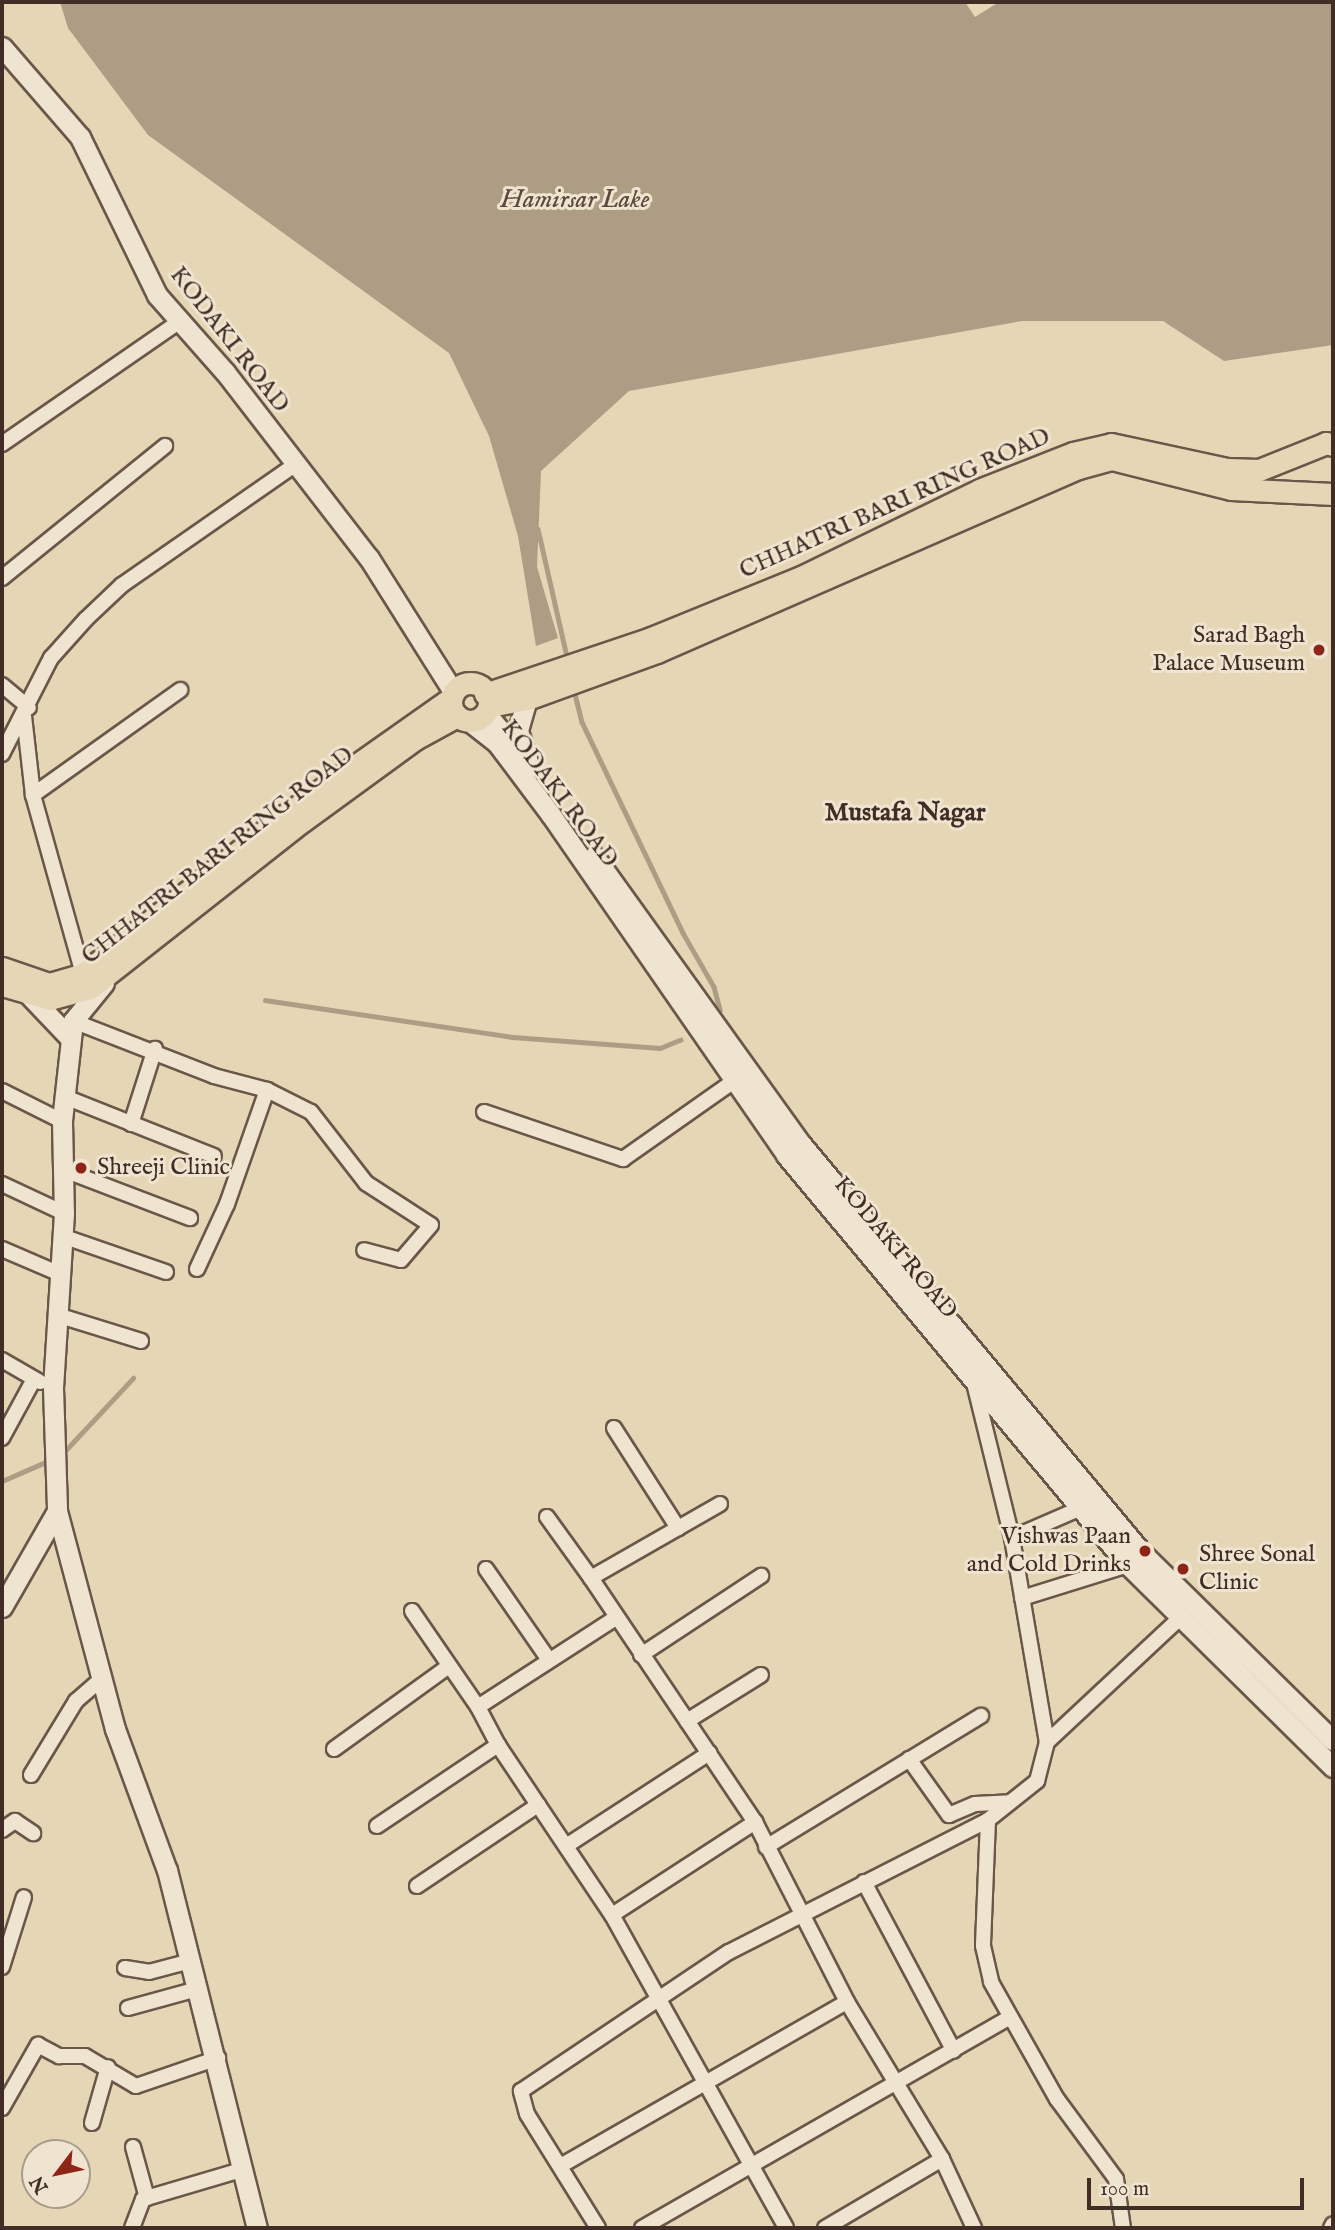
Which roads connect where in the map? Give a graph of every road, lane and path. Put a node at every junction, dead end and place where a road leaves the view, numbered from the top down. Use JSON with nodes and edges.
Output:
{"nodes":[{"id":1,"x":2,"y":47,"type":"edge"},
{"id":2,"x":180,"y":321,"type":"junction"},
{"id":3,"x":1331,"y":443,"type":"edge"},
{"id":4,"x":2,"y":444,"type":"edge"},
{"id":5,"x":165,"y":446,"type":"dead end"},
{"id":6,"x":296,"y":464,"type":"junction"},
{"id":7,"x":1324,"y":492,"type":"edge"},
{"id":8,"x":2,"y":578,"type":"edge"},
{"id":9,"x":2,"y":685,"type":"edge"},
{"id":10,"x":180,"y":690,"type":"dead end"},
{"id":11,"x":527,"y":699,"type":"junction"},
{"id":12,"x":469,"y":703,"type":"junction"},
{"id":13,"x":26,"y":712,"type":"junction"},
{"id":14,"x":2,"y":754,"type":"edge"},
{"id":15,"x":530,"y":767,"type":"junction"},
{"id":16,"x":33,"y":795,"type":"junction"},
{"id":17,"x":132,"y":956,"type":"junction"},
{"id":18,"x":2,"y":968,"type":"edge"},
{"id":19,"x":83,"y":974,"type":"junction"},
{"id":20,"x":2,"y":985,"type":"edge"},
{"id":21,"x":28,"y":994,"type":"junction"},
{"id":22,"x":72,"y":1030,"type":"junction"},
{"id":23,"x":155,"y":1049,"type":"junction"},
{"id":24,"x":734,"y":1081,"type":"junction"},
{"id":25,"x":267,"y":1090,"type":"junction"},
{"id":26,"x":2,"y":1091,"type":"edge"},
{"id":27,"x":65,"y":1097,"type":"junction"},
{"id":28,"x":484,"y":1112,"type":"dead end"},
{"id":29,"x":62,"y":1121,"type":"junction"},
{"id":30,"x":131,"y":1124,"type":"junction"},
{"id":31,"x":214,"y":1156,"type":"dead end"},
{"id":32,"x":64,"y":1170,"type":"junction"},
{"id":33,"x":2,"y":1184,"type":"edge"},
{"id":34,"x":64,"y":1213,"type":"junction"},
{"id":35,"x":190,"y":1218,"type":"dead end"},
{"id":36,"x":62,"y":1236,"type":"junction"},
{"id":37,"x":2,"y":1248,"type":"edge"},
{"id":38,"x":364,"y":1250,"type":"dead end"},
{"id":39,"x":197,"y":1269,"type":"dead end"},
{"id":40,"x":166,"y":1272,"type":"dead end"},
{"id":41,"x":60,"y":1274,"type":"junction"},
{"id":42,"x":57,"y":1315,"type":"junction"},
{"id":43,"x":141,"y":1340,"type":"dead end"},
{"id":44,"x":2,"y":1360,"type":"edge"},
{"id":45,"x":34,"y":1379,"type":"junction"},
{"id":46,"x":974,"y":1380,"type":"junction"},
{"id":47,"x":53,"y":1388,"type":"junction"},
{"id":48,"x":614,"y":1428,"type":"dead end"},
{"id":49,"x":2,"y":1438,"type":"edge"},
{"id":50,"x":720,"y":1504,"type":"dead end"},
{"id":51,"x":1081,"y":1508,"type":"junction"},
{"id":52,"x":57,"y":1511,"type":"junction"},
{"id":53,"x":547,"y":1517,"type":"dead end"},
{"id":54,"x":678,"y":1528,"type":"junction"},
{"id":55,"x":1012,"y":1538,"type":"junction"},
{"id":56,"x":1128,"y":1564,"type":"junction"},
{"id":57,"x":486,"y":1569,"type":"dead end"},
{"id":58,"x":761,"y":1576,"type":"dead end"},
{"id":59,"x":591,"y":1578,"type":"junction"},
{"id":60,"x":1022,"y":1598,"type":"junction"},
{"id":61,"x":2,"y":1607,"type":"edge"},
{"id":62,"x":412,"y":1611,"type":"dead end"},
{"id":63,"x":1181,"y":1617,"type":"junction"},
{"id":64,"x":614,"y":1619,"type":"junction"},
{"id":65,"x":641,"y":1655,"type":"junction"},
{"id":66,"x":549,"y":1660,"type":"junction"},
{"id":67,"x":449,"y":1666,"type":"junction"},
{"id":68,"x":761,"y":1675,"type":"dead end"},
{"id":69,"x":101,"y":1679,"type":"junction"},
{"id":70,"x":478,"y":1707,"type":"junction"},
{"id":71,"x":981,"y":1716,"type":"dead end"},
{"id":72,"x":687,"y":1721,"type":"junction"},
{"id":73,"x":1333,"y":1741,"type":"edge"},
{"id":74,"x":1047,"y":1742,"type":"junction"},
{"id":75,"x":498,"y":1745,"type":"junction"},
{"id":76,"x":334,"y":1749,"type":"dead end"},
{"id":77,"x":709,"y":1753,"type":"junction"},
{"id":78,"x":909,"y":1759,"type":"junction"},
{"id":79,"x":1333,"y":1767,"type":"edge"},
{"id":80,"x":31,"y":1775,"type":"dead end"},
{"id":81,"x":1010,"y":1802,"type":"junction"},
{"id":82,"x":538,"y":1805,"type":"junction"},
{"id":83,"x":988,"y":1820,"type":"junction"},
{"id":84,"x":754,"y":1822,"type":"junction"},
{"id":85,"x":377,"y":1826,"type":"dead end"},
{"id":86,"x":2,"y":1830,"type":"edge"},
{"id":87,"x":33,"y":1833,"type":"dead end"},
{"id":88,"x":566,"y":1846,"type":"junction"},
{"id":89,"x":766,"y":1847,"type":"junction"},
{"id":90,"x":864,"y":1882,"type":"junction"},
{"id":91,"x":417,"y":1886,"type":"dead end"},
{"id":92,"x":24,"y":1897,"type":"dead end"},
{"id":93,"x":801,"y":1912,"type":"junction"},
{"id":94,"x":612,"y":1915,"type":"junction"},
{"id":95,"x":191,"y":1961,"type":"junction"},
{"id":96,"x":2,"y":1967,"type":"edge"},
{"id":97,"x":125,"y":1968,"type":"dead end"},
{"id":98,"x":197,"y":1989,"type":"junction"},
{"id":99,"x":657,"y":2002,"type":"junction"},
{"id":100,"x":847,"y":2002,"type":"junction"},
{"id":101,"x":128,"y":2008,"type":"dead end"},
{"id":102,"x":1008,"y":2018,"type":"junction"},
{"id":103,"x":954,"y":2051,"type":"junction"},
{"id":104,"x":218,"y":2058,"type":"junction"},
{"id":105,"x":108,"y":2067,"type":"junction"},
{"id":106,"x":897,"y":2082,"type":"junction"},
{"id":107,"x":704,"y":2084,"type":"junction"},
{"id":108,"x":3,"y":2102,"type":"edge"},
{"id":109,"x":92,"y":2123,"type":"dead end"},
{"id":110,"x":133,"y":2147,"type":"dead end"},
{"id":111,"x":943,"y":2159,"type":"junction"},
{"id":112,"x":562,"y":2165,"type":"junction"},
{"id":113,"x":751,"y":2165,"type":"junction"},
{"id":114,"x":244,"y":2169,"type":"junction"},
{"id":115,"x":147,"y":2198,"type":"junction"},
{"id":116,"x":132,"y":2228,"type":"edge"},
{"id":117,"x":257,"y":2228,"type":"edge"},
{"id":118,"x":598,"y":2228,"type":"edge"},
{"id":119,"x":642,"y":2228,"type":"edge"},
{"id":120,"x":786,"y":2228,"type":"edge"},
{"id":121,"x":825,"y":2228,"type":"edge"},
{"id":122,"x":974,"y":2228,"type":"edge"},
{"id":123,"x":1123,"y":2228,"type":"edge"}],
"edges":[{"from":1,"to":2,"type":"main road","name":"KODAKI ROAD"},
{"from":2,"to":4,"type":"street"},
{"from":2,"to":6,"type":"main road","name":"KODAKI ROAD"},
{"from":3,"to":12,"type":"main road","name":"CHHATRI BARI RING ROAD"},
{"from":5,"to":8,"type":"street"},
{"from":6,"to":12,"type":"main road","name":"KODAKI ROAD"},
{"from":6,"to":13,"type":"street"},
{"from":7,"to":11,"type":"main road","name":"CHHATRI BARI RING ROAD"},
{"from":9,"to":13,"type":"street"},
{"from":10,"to":16,"type":"street"},
{"from":11,"to":12,"type":"main road","name":"CHHATRI BARI RING ROAD"},
{"from":11,"to":15,"type":"main road","name":"KODAKI ROAD"},
{"from":12,"to":15,"type":"main road","name":"KODAKI ROAD"},
{"from":12,"to":17,"type":"main road","name":"CHHATRI BARI RING ROAD"},
{"from":12,"to":19,"type":"main road","name":"CHHATRI BARI RING ROAD"},
{"from":12,"to":24,"type":"main road","name":"KODAKI ROAD"},
{"from":13,"to":14,"type":"street"},
{"from":13,"to":16,"type":"street"},
{"from":15,"to":73,"type":"main road","name":"KODAKI ROAD"},
{"from":16,"to":19,"type":"street"},
{"from":17,"to":21,"type":"main road","name":"CHHATRI BARI RING ROAD"},
{"from":17,"to":22,"type":"main road"},
{"from":18,"to":19,"type":"main road","name":"CHHATRI BARI RING ROAD"},
{"from":20,"to":21,"type":"main road","name":"CHHATRI BARI RING ROAD"},
{"from":21,"to":22,"type":"main road"},
{"from":22,"to":23,"type":"street"},
{"from":22,"to":27,"type":"main road"},
{"from":23,"to":25,"type":"street"},
{"from":23,"to":30,"type":"street"},
{"from":24,"to":28,"type":"street"},
{"from":24,"to":46,"type":"main road","name":"KODAKI ROAD"},
{"from":25,"to":38,"type":"street"},
{"from":25,"to":39,"type":"street"},
{"from":26,"to":29,"type":"street"},
{"from":27,"to":29,"type":"main road"},
{"from":27,"to":30,"type":"street"},
{"from":29,"to":32,"type":"main road"},
{"from":30,"to":31,"type":"street"},
{"from":32,"to":34,"type":"main road"},
{"from":32,"to":35,"type":"street"},
{"from":33,"to":34,"type":"street"},
{"from":34,"to":36,"type":"main road"},
{"from":36,"to":40,"type":"street"},
{"from":36,"to":41,"type":"main road"},
{"from":37,"to":41,"type":"street"},
{"from":41,"to":42,"type":"main road"},
{"from":42,"to":43,"type":"street"},
{"from":42,"to":47,"type":"main road"},
{"from":44,"to":45,"type":"street"},
{"from":45,"to":47,"type":"street"},
{"from":45,"to":49,"type":"street"},
{"from":46,"to":51,"type":"main road","name":"KODAKI ROAD"},
{"from":46,"to":55,"type":"street"},
{"from":47,"to":52,"type":"main road"},
{"from":48,"to":54,"type":"street"},
{"from":50,"to":54,"type":"street"},
{"from":51,"to":55,"type":"street"},
{"from":51,"to":56,"type":"main road","name":"KODAKI ROAD"},
{"from":52,"to":61,"type":"main road"},
{"from":52,"to":69,"type":"main road"},
{"from":53,"to":59,"type":"street"},
{"from":54,"to":59,"type":"street"},
{"from":55,"to":60,"type":"street"},
{"from":56,"to":60,"type":"street"},
{"from":56,"to":63,"type":"main road","name":"KODAKI ROAD"},
{"from":57,"to":66,"type":"street"},
{"from":58,"to":65,"type":"street"},
{"from":59,"to":64,"type":"street"},
{"from":60,"to":74,"type":"street"},
{"from":62,"to":67,"type":"street"},
{"from":63,"to":74,"type":"street"},
{"from":63,"to":79,"type":"main road","name":"KODAKI ROAD"},
{"from":64,"to":65,"type":"street"},
{"from":64,"to":66,"type":"street"},
{"from":65,"to":72,"type":"street"},
{"from":66,"to":70,"type":"street"},
{"from":67,"to":70,"type":"street"},
{"from":67,"to":76,"type":"street"},
{"from":68,"to":72,"type":"street"},
{"from":69,"to":80,"type":"street"},
{"from":69,"to":95,"type":"main road"},
{"from":70,"to":75,"type":"street"},
{"from":71,"to":78,"type":"street"},
{"from":72,"to":77,"type":"street"},
{"from":74,"to":81,"type":"street"},
{"from":75,"to":82,"type":"street"},
{"from":75,"to":85,"type":"street"},
{"from":77,"to":84,"type":"street"},
{"from":77,"to":88,"type":"street"},
{"from":78,"to":81,"type":"street"},
{"from":78,"to":89,"type":"street"},
{"from":81,"to":83,"type":"street"},
{"from":82,"to":88,"type":"street"},
{"from":82,"to":91,"type":"street"},
{"from":83,"to":90,"type":"street"},
{"from":83,"to":102,"type":"street"},
{"from":84,"to":89,"type":"street"},
{"from":84,"to":94,"type":"street"},
{"from":86,"to":87,"type":"street"},
{"from":88,"to":94,"type":"street"},
{"from":89,"to":93,"type":"street"},
{"from":90,"to":93,"type":"street"},
{"from":90,"to":103,"type":"street"},
{"from":92,"to":96,"type":"street"},
{"from":93,"to":99,"type":"street"},
{"from":93,"to":100,"type":"street"},
{"from":94,"to":99,"type":"street"},
{"from":95,"to":97,"type":"street"},
{"from":95,"to":98,"type":"main road"},
{"from":98,"to":101,"type":"street"},
{"from":98,"to":104,"type":"main road"},
{"from":99,"to":107,"type":"street"},
{"from":99,"to":112,"type":"street"},
{"from":100,"to":106,"type":"street"},
{"from":100,"to":107,"type":"street"},
{"from":102,"to":103,"type":"street"},
{"from":102,"to":123,"type":"street"},
{"from":103,"to":106,"type":"street"},
{"from":104,"to":105,"type":"street"},
{"from":104,"to":114,"type":"main road"},
{"from":105,"to":108,"type":"street"},
{"from":105,"to":109,"type":"street"},
{"from":106,"to":111,"type":"street"},
{"from":106,"to":113,"type":"street"},
{"from":107,"to":112,"type":"street"},
{"from":107,"to":113,"type":"street"},
{"from":110,"to":115,"type":"street"},
{"from":111,"to":121,"type":"street"},
{"from":111,"to":122,"type":"street"},
{"from":112,"to":118,"type":"street"},
{"from":113,"to":119,"type":"street"},
{"from":113,"to":120,"type":"street"},
{"from":114,"to":115,"type":"street"},
{"from":114,"to":117,"type":"main road"},
{"from":115,"to":116,"type":"street"}]}
